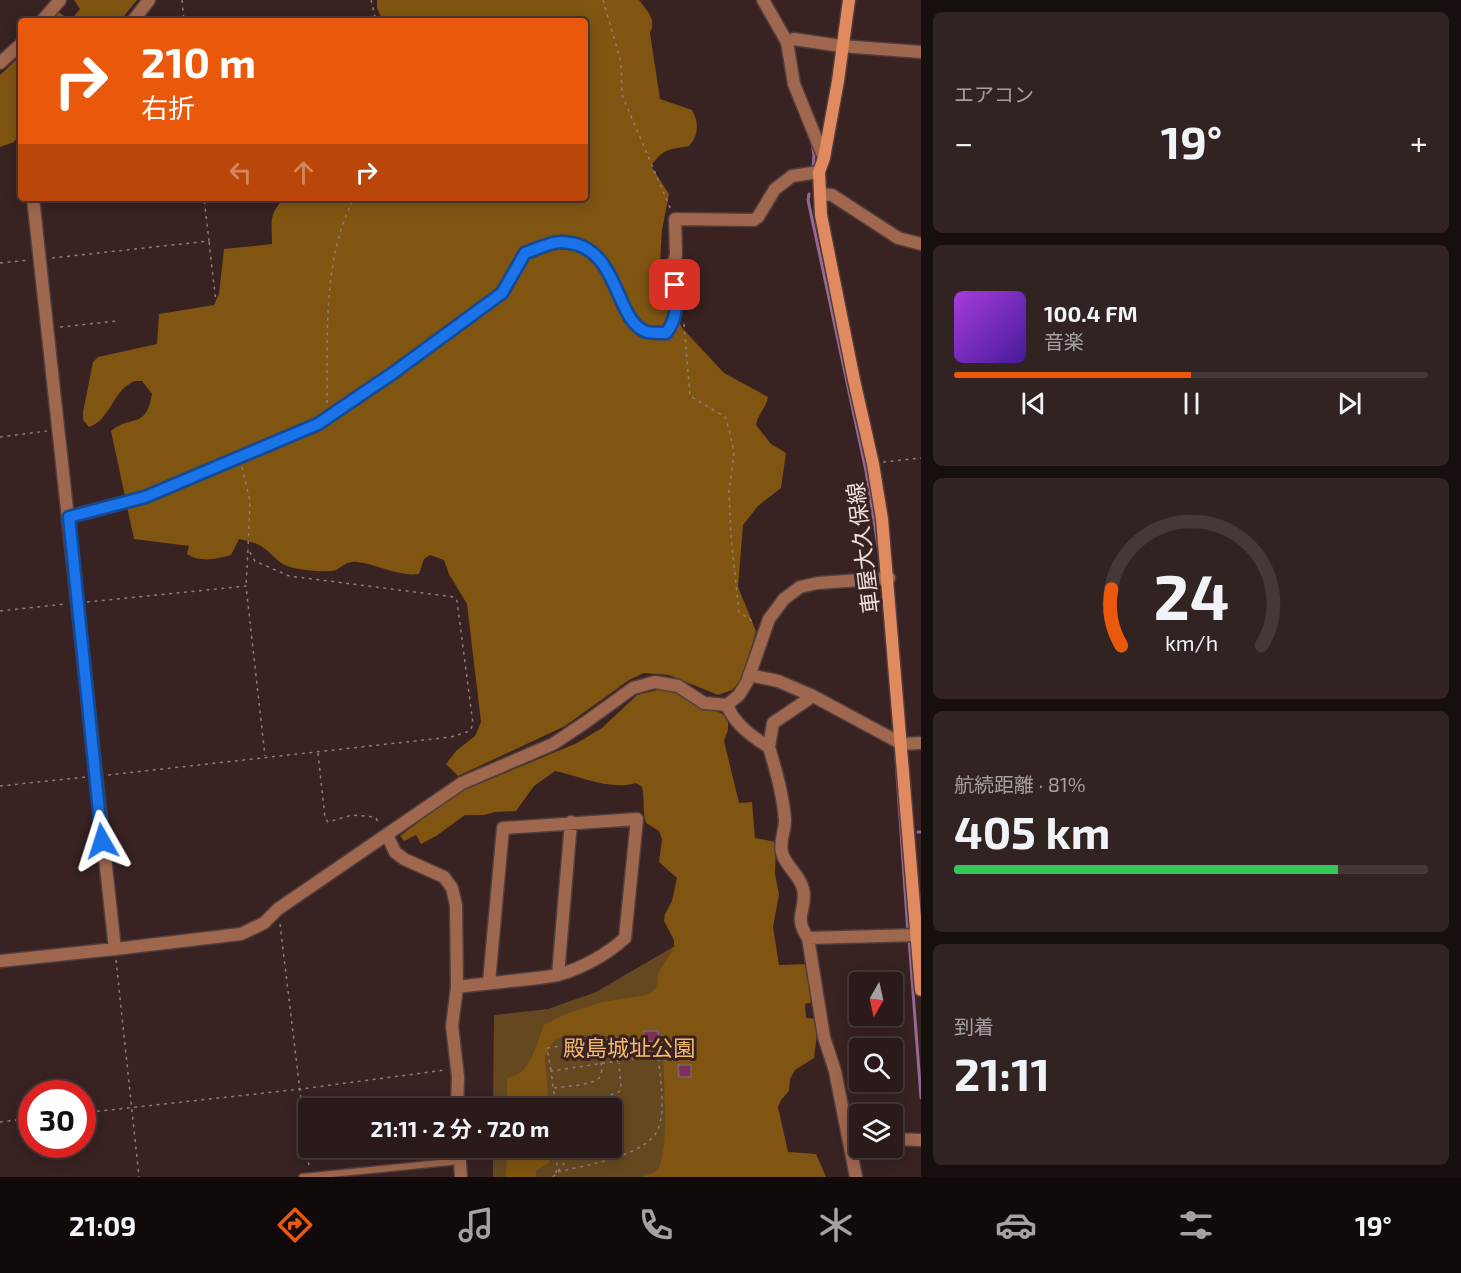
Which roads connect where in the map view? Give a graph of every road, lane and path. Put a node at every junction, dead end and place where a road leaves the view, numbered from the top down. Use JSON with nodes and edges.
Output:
{"nodes":[{"id":1,"x":60,"y":0,"type":"edge"},
{"id":2,"x":149,"y":0,"type":"edge"},
{"id":3,"x":182,"y":0,"type":"edge"},
{"id":4,"x":371,"y":0,"type":"edge"},
{"id":5,"x":603,"y":0,"type":"edge"},
{"id":6,"x":763,"y":0,"type":"edge"},
{"id":7,"x":849,"y":0,"type":"edge"},
{"id":8,"x":45,"y":18,"type":"edge"},
{"id":9,"x":135,"y":18,"type":"edge"},
{"id":10,"x":184,"y":18,"type":"edge"},
{"id":11,"x":375,"y":18,"type":"edge"},
{"id":12,"x":787,"y":42,"type":"junction"},
{"id":13,"x":841,"y":46,"type":"junction"},
{"id":14,"x":18,"y":47,"type":"edge"},
{"id":15,"x":921,"y":52,"type":"edge"},
{"id":16,"x":0,"y":63,"type":"edge"},
{"id":17,"x":824,"y":158,"type":"junction"},
{"id":18,"x":819,"y":172,"type":"junction"},
{"id":19,"x":820,"y":194,"type":"junction"},
{"id":20,"x":33,"y":201,"type":"edge"},
{"id":21,"x":204,"y":201,"type":"edge"},
{"id":22,"x":353,"y":201,"type":"edge"},
{"id":23,"x":675,"y":219,"type":"junction"},
{"id":24,"x":209,"y":241,"type":"junction"},
{"id":25,"x":921,"y":244,"type":"edge"},
{"id":26,"x":39,"y":259,"type":"junction"},
{"id":27,"x":0,"y":263,"type":"edge"},
{"id":28,"x":216,"y":302,"type":"dead end"},
{"id":29,"x":118,"y":321,"type":"dead end"},
{"id":30,"x":684,"y":325,"type":"dead end"},
{"id":31,"x":47,"y":328,"type":"junction"},
{"id":32,"x":327,"y":419,"type":"junction"},
{"id":33,"x":58,"y":430,"type":"junction"},
{"id":34,"x":0,"y":437,"type":"edge"},
{"id":35,"x":239,"y":457,"type":"junction"},
{"id":36,"x":921,"y":458,"type":"edge"},
{"id":37,"x":873,"y":464,"type":"junction"},
{"id":38,"x":69,"y":517,"type":"junction"},
{"id":39,"x":248,"y":549,"type":"junction"},
{"id":40,"x":889,"y":578,"type":"junction"},
{"id":41,"x":246,"y":586,"type":"junction"},
{"id":42,"x":78,"y":603,"type":"junction"},
{"id":43,"x":0,"y":611,"type":"edge"},
{"id":44,"x":765,"y":630,"type":"junction"},
{"id":45,"x":749,"y":675,"type":"junction"},
{"id":46,"x":813,"y":696,"type":"junction"},
{"id":47,"x":727,"y":705,"type":"junction"},
{"id":48,"x":921,"y":743,"type":"edge"},
{"id":49,"x":902,"y":744,"type":"junction"},
{"id":50,"x":769,"y":747,"type":"junction"},
{"id":51,"x":318,"y":752,"type":"junction"},
{"id":52,"x":266,"y":757,"type":"junction"},
{"id":53,"x":95,"y":776,"type":"junction"},
{"id":54,"x":0,"y":786,"type":"edge"},
{"id":55,"x":571,"y":822,"type":"junction"},
{"id":56,"x":387,"y":835,"type":"junction"},
{"id":57,"x":278,"y":909,"type":"junction"},
{"id":58,"x":911,"y":935,"type":"junction"},
{"id":59,"x":808,"y":938,"type":"junction"},
{"id":60,"x":115,"y":949,"type":"junction"},
{"id":61,"x":0,"y":961,"type":"edge"},
{"id":62,"x":558,"y":975,"type":"junction"},
{"id":63,"x":489,"y":982,"type":"junction"},
{"id":64,"x":457,"y":987,"type":"junction"},
{"id":65,"x":921,"y":990,"type":"edge"},
{"id":66,"x":600,"y":1040,"type":"junction"},
{"id":67,"x":658,"y":1055,"type":"junction"},
{"id":68,"x":619,"y":1062,"type":"junction"},
{"id":69,"x":600,"y":1064,"type":"junction"},
{"id":70,"x":456,"y":1071,"type":"junction"},
{"id":71,"x":551,"y":1071,"type":"junction"},
{"id":72,"x":553,"y":1088,"type":"junction"},
{"id":73,"x":301,"y":1089,"type":"junction"},
{"id":74,"x":457,"y":1098,"type":"edge"},
{"id":75,"x":554,"y":1098,"type":"edge"},
{"id":76,"x":602,"y":1098,"type":"edge"},
{"id":77,"x":132,"y":1107,"type":"junction"},
{"id":78,"x":96,"y":1111,"type":"edge"},
{"id":79,"x":18,"y":1120,"type":"edge"},
{"id":80,"x":849,"y":1120,"type":"edge"},
{"id":81,"x":0,"y":1122,"type":"edge"},
{"id":82,"x":903,"y":1139,"type":"edge"},
{"id":83,"x":921,"y":1140,"type":"edge"},
{"id":84,"x":460,"y":1158,"type":"edge"},
{"id":85,"x":558,"y":1158,"type":"edge"},
{"id":86,"x":568,"y":1158,"type":"edge"},
{"id":87,"x":855,"y":1158,"type":"edge"},
{"id":88,"x":460,"y":1161,"type":"junction"},
{"id":89,"x":556,"y":1173,"type":"junction"},
{"id":90,"x":139,"y":1177,"type":"edge"},
{"id":91,"x":306,"y":1177,"type":"edge"},
{"id":92,"x":461,"y":1177,"type":"edge"},
{"id":93,"x":553,"y":1177,"type":"edge"},
{"id":94,"x":856,"y":1177,"type":"edge"}],
"edges":[{"from":1,"to":8,"type":"street"},
{"from":2,"to":9,"type":"street"},
{"from":3,"to":10,"type":"path"},
{"from":4,"to":11,"type":"path"},
{"from":5,"to":23,"type":"path"},
{"from":6,"to":12,"type":"street"},
{"from":7,"to":13,"type":"main road","name":"車屋大久保線"},
{"from":12,"to":13,"type":"street"},
{"from":12,"to":17,"type":"street"},
{"from":13,"to":15,"type":"street"},
{"from":13,"to":17,"type":"main road","name":"車屋大久保線"},
{"from":14,"to":16,"type":"street"},
{"from":17,"to":18,"type":"main road","name":"車屋大久保線"},
{"from":18,"to":19,"type":"main road","name":"車屋大久保線"},
{"from":18,"to":23,"type":"street"},
{"from":19,"to":25,"type":"street"},
{"from":19,"to":37,"type":"main road","name":"車屋大久保線"},
{"from":20,"to":26,"type":"street"},
{"from":21,"to":24,"type":"path"},
{"from":22,"to":32,"type":"path"},
{"from":23,"to":32,"type":"street"},
{"from":24,"to":26,"type":"path"},
{"from":24,"to":28,"type":"path"},
{"from":26,"to":27,"type":"path"},
{"from":26,"to":31,"type":"street"},
{"from":29,"to":31,"type":"path"},
{"from":30,"to":44,"type":"path"},
{"from":31,"to":33,"type":"street"},
{"from":32,"to":35,"type":"street"},
{"from":33,"to":34,"type":"path"},
{"from":33,"to":38,"type":"street"},
{"from":35,"to":38,"type":"street"},
{"from":35,"to":39,"type":"path"},
{"from":36,"to":37,"type":"path"},
{"from":37,"to":40,"type":"main road","name":"車屋大久保線"},
{"from":38,"to":42,"type":"street"},
{"from":39,"to":41,"type":"path"},
{"from":39,"to":51,"type":"path"},
{"from":40,"to":44,"type":"street"},
{"from":40,"to":49,"type":"main road","name":"車屋大久保線"},
{"from":41,"to":42,"type":"path"},
{"from":41,"to":52,"type":"path"},
{"from":42,"to":43,"type":"path"},
{"from":42,"to":53,"type":"street"},
{"from":44,"to":45,"type":"street"},
{"from":45,"to":46,"type":"street"},
{"from":45,"to":47,"type":"street"},
{"from":46,"to":49,"type":"street"},
{"from":46,"to":50,"type":"street"},
{"from":47,"to":50,"type":"street"},
{"from":47,"to":56,"type":"street"},
{"from":48,"to":49,"type":"street"},
{"from":49,"to":58,"type":"main road","name":"車屋大久保線"},
{"from":50,"to":59,"type":"street"},
{"from":51,"to":52,"type":"path"},
{"from":51,"to":56,"type":"path"},
{"from":52,"to":53,"type":"path"},
{"from":53,"to":54,"type":"path"},
{"from":53,"to":60,"type":"street"},
{"from":55,"to":62,"type":"street"},
{"from":55,"to":62,"type":"street"},
{"from":55,"to":63,"type":"street"},
{"from":56,"to":57,"type":"street"},
{"from":56,"to":64,"type":"street"},
{"from":57,"to":60,"type":"street"},
{"from":57,"to":73,"type":"path"},
{"from":58,"to":59,"type":"street"},
{"from":58,"to":65,"type":"main road","name":"車屋大久保線"},
{"from":59,"to":80,"type":"street"},
{"from":60,"to":61,"type":"street"},
{"from":60,"to":77,"type":"path"},
{"from":62,"to":63,"type":"street"},
{"from":63,"to":64,"type":"street"},
{"from":64,"to":70,"type":"street"},
{"from":66,"to":67,"type":"path"},
{"from":66,"to":69,"type":"path"},
{"from":66,"to":71,"type":"path"},
{"from":67,"to":68,"type":"path"},
{"from":67,"to":89,"type":"path"},
{"from":68,"to":69,"type":"path"},
{"from":68,"to":76,"type":"path"},
{"from":69,"to":71,"type":"path"},
{"from":69,"to":72,"type":"path"},
{"from":70,"to":73,"type":"path"},
{"from":70,"to":74,"type":"street"},
{"from":71,"to":72,"type":"path"},
{"from":72,"to":75,"type":"path"},
{"from":73,"to":77,"type":"path"},
{"from":73,"to":91,"type":"path"},
{"from":77,"to":78,"type":"path"},
{"from":77,"to":90,"type":"path"},
{"from":79,"to":81,"type":"path"},
{"from":82,"to":83,"type":"street"},
{"from":84,"to":88,"type":"street"},
{"from":85,"to":89,"type":"path"},
{"from":86,"to":89,"type":"path"},
{"from":87,"to":94,"type":"street"},
{"from":88,"to":91,"type":"lane"},
{"from":88,"to":92,"type":"street"},
{"from":89,"to":93,"type":"path"}]}
